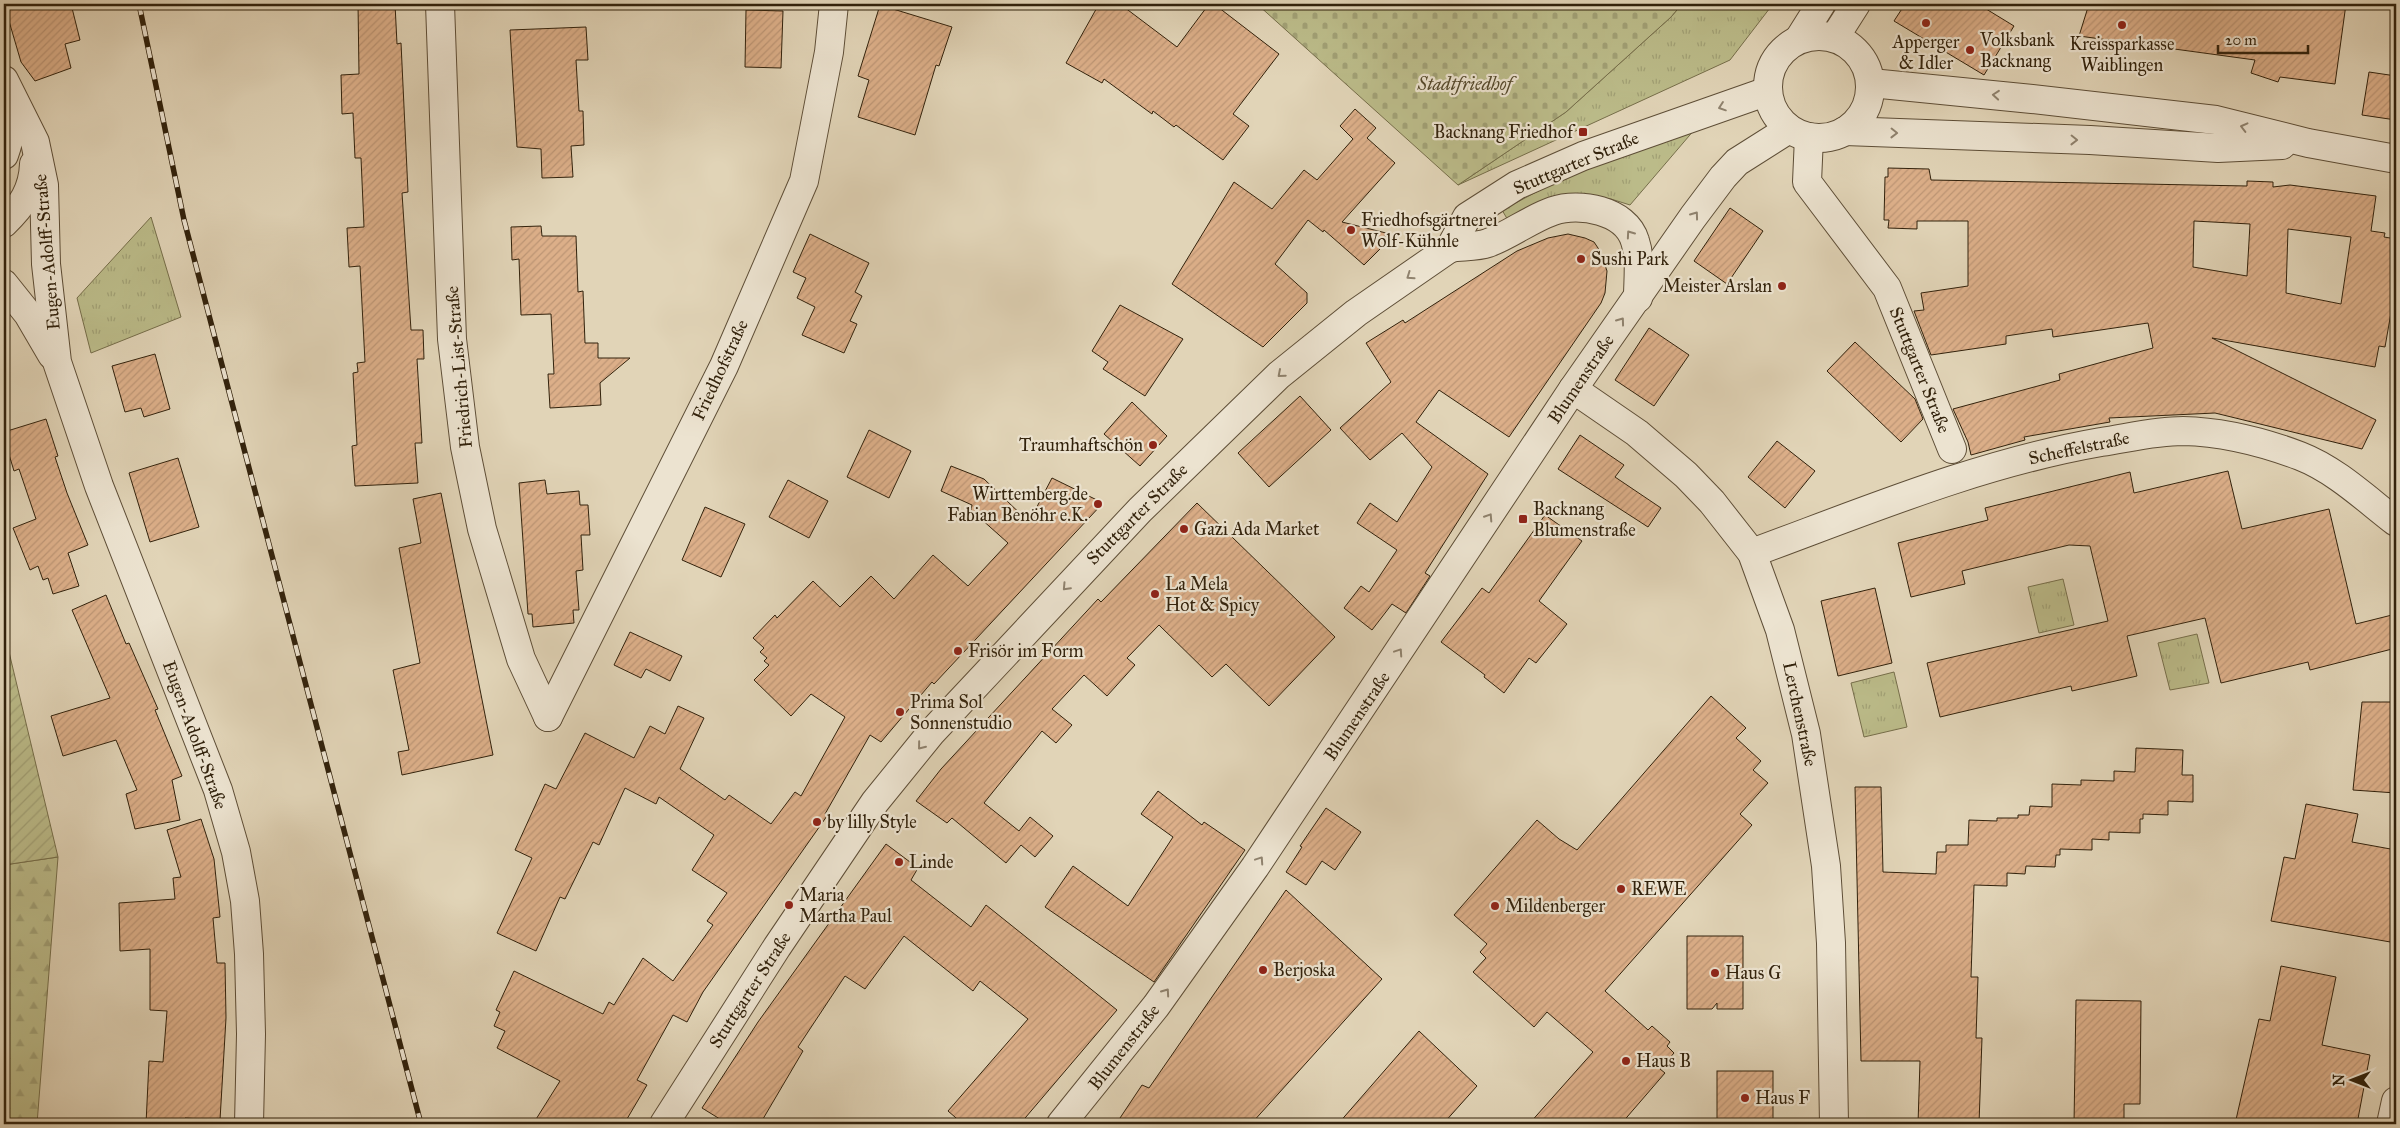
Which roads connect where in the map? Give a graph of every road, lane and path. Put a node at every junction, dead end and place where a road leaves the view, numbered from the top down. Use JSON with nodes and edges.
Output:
{"nodes":[{"id":1,"x":440,"y":4,"type":"edge"},
{"id":2,"x":834,"y":4,"type":"edge"},
{"id":3,"x":1821,"y":4,"type":"edge"},
{"id":4,"x":1856,"y":4,"type":"edge"},
{"id":5,"x":1835,"y":37,"type":"junction"},
{"id":6,"x":1799,"y":39,"type":"junction"},
{"id":7,"x":4,"y":80,"type":"edge"},
{"id":8,"x":1871,"y":83,"type":"junction"},
{"id":9,"x":4,"y":84,"type":"edge"},
{"id":10,"x":1768,"y":91,"type":"junction"},
{"id":11,"x":2032,"y":98,"type":"junction"},
{"id":12,"x":2216,"y":120,"type":"junction"},
{"id":13,"x":1845,"y":131,"type":"junction"},
{"id":14,"x":1799,"y":133,"type":"junction"},
{"id":15,"x":2030,"y":139,"type":"junction"},
{"id":16,"x":34,"y":142,"type":"junction"},
{"id":17,"x":2308,"y":144,"type":"junction"},
{"id":18,"x":2213,"y":148,"type":"junction"},
{"id":19,"x":4,"y":154,"type":"edge"},
{"id":20,"x":2396,"y":159,"type":"edge"},
{"id":21,"x":4,"y":223,"type":"edge"},
{"id":22,"x":1450,"y":248,"type":"junction"},
{"id":23,"x":4,"y":284,"type":"edge"},
{"id":24,"x":1638,"y":298,"type":"junction"},
{"id":25,"x":57,"y":362,"type":"junction"},
{"id":26,"x":1573,"y":390,"type":"junction"},
{"id":27,"x":1952,"y":449,"type":"dead end"},
{"id":28,"x":2396,"y":522,"type":"edge"},
{"id":29,"x":1752,"y":553,"type":"junction"},
{"id":30,"x":548,"y":716,"type":"joint"},
{"id":31,"x":2396,"y":1101,"type":"edge"},
{"id":32,"x":250,"y":1124,"type":"edge"},
{"id":33,"x":664,"y":1124,"type":"edge"},
{"id":34,"x":1062,"y":1124,"type":"edge"},
{"id":35,"x":1834,"y":1124,"type":"edge"},
{"id":36,"x":2391,"y":1124,"type":"edge"}],
"edges":[{"from":1,"to":30,"type":"street","name":"Friedrich-List-Straße"},
{"from":2,"to":30,"type":"street","name":"Friedhofstraße"},
{"from":3,"to":6,"type":"street"},
{"from":4,"to":5,"type":"street"},
{"from":5,"to":6,"type":"street"},
{"from":5,"to":8,"type":"street"},
{"from":6,"to":10,"type":"street"},
{"from":7,"to":16,"type":"street","name":"Eugen-Adolff-Straße"},
{"from":11,"to":8,"type":"street","one_way":true},
{"from":8,"to":13,"type":"street"},
{"from":9,"to":19,"type":"street"},
{"from":10,"to":14,"type":"street"},
{"from":10,"to":22,"type":"street","name":"Stuttgarter Straße","one_way":true},
{"from":11,"to":12,"type":"street"},
{"from":11,"to":15,"type":"street"},
{"from":17,"to":12,"type":"street","one_way":true},
{"from":12,"to":18,"type":"street"},
{"from":13,"to":14,"type":"street"},
{"from":13,"to":15,"type":"street","one_way":true},
{"from":24,"to":14,"type":"street","name":"Blumenstraße","one_way":true},
{"from":14,"to":27,"type":"street","name":"Stuttgarter Straße"},
{"from":15,"to":18,"type":"street","one_way":true},
{"from":16,"to":21,"type":"street","name":"Eugen-Adolff-Straße"},
{"from":16,"to":25,"type":"street","name":"Eugen-Adolff-Straße"},
{"from":17,"to":18,"type":"street"},
{"from":17,"to":20,"type":"street"},
{"from":24,"to":22,"type":"street","one_way":true},
{"from":22,"to":33,"type":"street","name":"Stuttgarter Straße","one_way":true},
{"from":23,"to":25,"type":"street","name":"Eugen-Adolff-Straße"},
{"from":26,"to":24,"type":"street","name":"Blumenstraße","one_way":true},
{"from":25,"to":32,"type":"street","name":"Eugen-Adolff-Straße"},
{"from":26,"to":29,"type":"street","name":"Lerchenstraße"},
{"from":34,"to":26,"type":"street","name":"Blumenstraße","one_way":true},
{"from":28,"to":29,"type":"street","name":"Scheffelstraße"},
{"from":29,"to":35,"type":"street","name":"Lerchenstraße"},
{"from":31,"to":36,"type":"street"}]}
